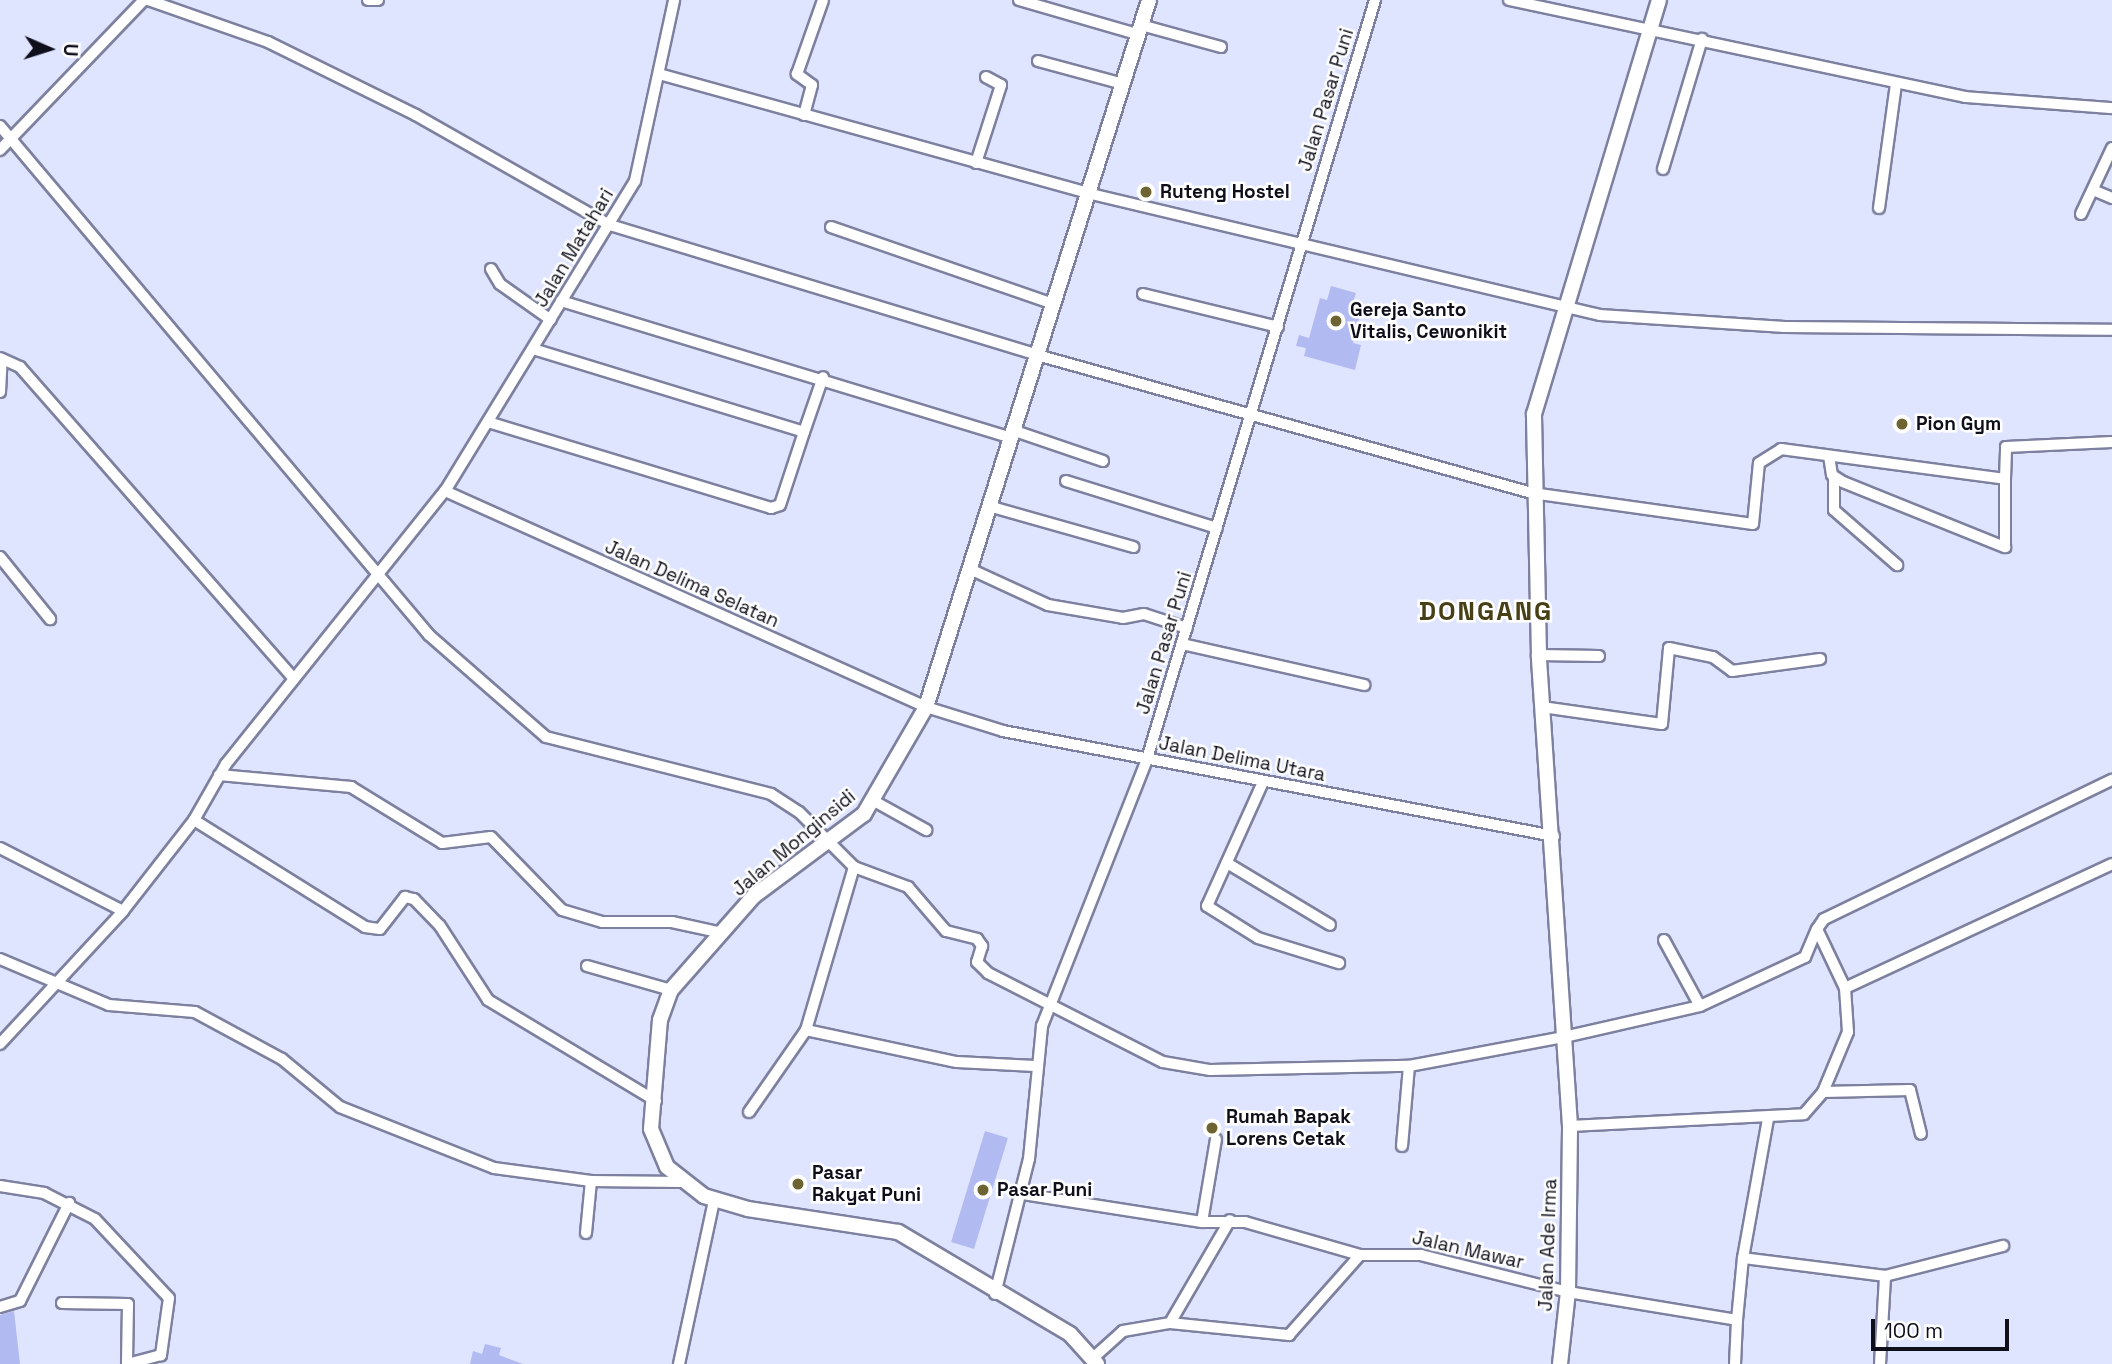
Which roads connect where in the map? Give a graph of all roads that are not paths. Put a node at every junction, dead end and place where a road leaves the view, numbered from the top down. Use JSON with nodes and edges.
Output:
{"nodes":[{"id":1,"x":146,"y":0,"type":"edge"},
{"id":2,"x":368,"y":0,"type":"edge"},
{"id":3,"x":378,"y":0,"type":"edge"},
{"id":4,"x":674,"y":0,"type":"edge"},
{"id":5,"x":823,"y":0,"type":"edge"},
{"id":6,"x":1019,"y":0,"type":"edge"},
{"id":7,"x":1149,"y":0,"type":"edge"},
{"id":8,"x":1375,"y":0,"type":"edge"},
{"id":9,"x":1509,"y":0,"type":"edge"},
{"id":10,"x":1659,"y":0,"type":"edge"},
{"id":11,"x":1139,"y":29,"type":"junction"},
{"id":12,"x":1648,"y":30,"type":"junction"},
{"id":13,"x":1702,"y":39,"type":"junction"},
{"id":14,"x":1221,"y":47,"type":"dead end"},
{"id":15,"x":1038,"y":61,"type":"dead end"},
{"id":16,"x":659,"y":74,"type":"junction"},
{"id":17,"x":986,"y":77,"type":"dead end"},
{"id":18,"x":1122,"y":84,"type":"junction"},
{"id":19,"x":1896,"y":84,"type":"junction"},
{"id":20,"x":2112,"y":108,"type":"edge"},
{"id":21,"x":804,"y":115,"type":"junction"},
{"id":22,"x":0,"y":126,"type":"edge"},
{"id":23,"x":12,"y":139,"type":"junction"},
{"id":24,"x":2112,"y":148,"type":"edge"},
{"id":25,"x":0,"y":150,"type":"edge"},
{"id":26,"x":976,"y":163,"type":"junction"},
{"id":27,"x":1663,"y":169,"type":"dead end"},
{"id":28,"x":2093,"y":190,"type":"junction"},
{"id":29,"x":1087,"y":193,"type":"junction"},
{"id":30,"x":2112,"y":198,"type":"edge"},
{"id":31,"x":1879,"y":208,"type":"dead end"},
{"id":32,"x":2081,"y":214,"type":"dead end"},
{"id":33,"x":610,"y":225,"type":"junction"},
{"id":34,"x":831,"y":228,"type":"dead end"},
{"id":35,"x":1301,"y":245,"type":"junction"},
{"id":36,"x":491,"y":269,"type":"dead end"},
{"id":37,"x":1143,"y":294,"type":"dead end"},
{"id":38,"x":561,"y":301,"type":"junction"},
{"id":39,"x":1053,"y":304,"type":"junction"},
{"id":40,"x":1564,"y":307,"type":"junction"},
{"id":41,"x":551,"y":320,"type":"junction"},
{"id":42,"x":1278,"y":327,"type":"junction"},
{"id":43,"x":2112,"y":330,"type":"edge"},
{"id":44,"x":533,"y":349,"type":"junction"},
{"id":45,"x":1037,"y":355,"type":"junction"},
{"id":46,"x":1,"y":358,"type":"edge"},
{"id":47,"x":823,"y":377,"type":"junction"},
{"id":48,"x":0,"y":392,"type":"edge"},
{"id":49,"x":1251,"y":414,"type":"junction"},
{"id":50,"x":488,"y":422,"type":"junction"},
{"id":51,"x":804,"y":432,"type":"junction"},
{"id":52,"x":1014,"y":434,"type":"junction"},
{"id":53,"x":2112,"y":442,"type":"edge"},
{"id":54,"x":1829,"y":456,"type":"junction"},
{"id":55,"x":1103,"y":461,"type":"dead end"},
{"id":56,"x":1835,"y":477,"type":"junction"},
{"id":57,"x":2005,"y":479,"type":"junction"},
{"id":58,"x":1066,"y":481,"type":"dead end"},
{"id":59,"x":445,"y":491,"type":"junction"},
{"id":60,"x":1532,"y":493,"type":"junction"},
{"id":61,"x":992,"y":507,"type":"junction"},
{"id":62,"x":1217,"y":528,"type":"junction"},
{"id":63,"x":1133,"y":547,"type":"dead end"},
{"id":64,"x":0,"y":557,"type":"edge"},
{"id":65,"x":1897,"y":565,"type":"dead end"},
{"id":66,"x":972,"y":570,"type":"junction"},
{"id":67,"x":380,"y":573,"type":"junction"},
{"id":68,"x":50,"y":619,"type":"dead end"},
{"id":69,"x":1187,"y":628,"type":"junction"},
{"id":70,"x":1182,"y":644,"type":"junction"},
{"id":71,"x":1539,"y":655,"type":"junction"},
{"id":72,"x":1600,"y":656,"type":"dead end"},
{"id":73,"x":1820,"y":659,"type":"dead end"},
{"id":74,"x":294,"y":679,"type":"junction"},
{"id":75,"x":1364,"y":685,"type":"dead end"},
{"id":76,"x":926,"y":707,"type":"junction"},
{"id":77,"x":1542,"y":707,"type":"junction"},
{"id":78,"x":1147,"y":759,"type":"junction"},
{"id":79,"x":219,"y":775,"type":"junction"},
{"id":80,"x":2112,"y":780,"type":"edge"},
{"id":81,"x":1263,"y":782,"type":"junction"},
{"id":82,"x":874,"y":801,"type":"junction"},
{"id":83,"x":194,"y":820,"type":"junction"},
{"id":84,"x":926,"y":830,"type":"dead end"},
{"id":85,"x":1554,"y":835,"type":"junction"},
{"id":86,"x":827,"y":843,"type":"junction"},
{"id":87,"x":0,"y":848,"type":"edge"},
{"id":88,"x":1227,"y":863,"type":"junction"},
{"id":89,"x":2112,"y":864,"type":"edge"},
{"id":90,"x":854,"y":867,"type":"junction"},
{"id":91,"x":123,"y":911,"type":"junction"},
{"id":92,"x":1330,"y":925,"type":"dead end"},
{"id":93,"x":1817,"y":929,"type":"junction"},
{"id":94,"x":722,"y":933,"type":"junction"},
{"id":95,"x":1664,"y":940,"type":"dead end"},
{"id":96,"x":0,"y":959,"type":"edge"},
{"id":97,"x":1339,"y":962,"type":"dead end"},
{"id":98,"x":587,"y":966,"type":"dead end"},
{"id":99,"x":59,"y":987,"type":"junction"},
{"id":100,"x":1845,"y":988,"type":"junction"},
{"id":101,"x":671,"y":990,"type":"junction"},
{"id":102,"x":1700,"y":1006,"type":"junction"},
{"id":103,"x":1048,"y":1008,"type":"junction"},
{"id":104,"x":806,"y":1030,"type":"junction"},
{"id":105,"x":1564,"y":1037,"type":"junction"},
{"id":106,"x":0,"y":1044,"type":"edge"},
{"id":107,"x":1035,"y":1066,"type":"junction"},
{"id":108,"x":1409,"y":1066,"type":"junction"},
{"id":109,"x":1823,"y":1092,"type":"junction"},
{"id":110,"x":656,"y":1101,"type":"junction"},
{"id":111,"x":749,"y":1112,"type":"dead end"},
{"id":112,"x":1768,"y":1119,"type":"junction"},
{"id":113,"x":1570,"y":1126,"type":"junction"},
{"id":114,"x":1921,"y":1133,"type":"dead end"},
{"id":115,"x":1216,"y":1139,"type":"dead end"},
{"id":116,"x":1402,"y":1146,"type":"dead end"},
{"id":117,"x":591,"y":1181,"type":"junction"},
{"id":118,"x":681,"y":1182,"type":"junction"},
{"id":119,"x":0,"y":1186,"type":"edge"},
{"id":120,"x":1023,"y":1194,"type":"junction"},
{"id":121,"x":714,"y":1201,"type":"junction"},
{"id":122,"x":69,"y":1203,"type":"junction"},
{"id":123,"x":1230,"y":1220,"type":"junction"},
{"id":124,"x":1202,"y":1222,"type":"junction"},
{"id":125,"x":586,"y":1233,"type":"dead end"},
{"id":126,"x":2003,"y":1246,"type":"dead end"},
{"id":127,"x":1360,"y":1255,"type":"junction"},
{"id":128,"x":1743,"y":1258,"type":"junction"},
{"id":129,"x":1885,"y":1276,"type":"junction"},
{"id":130,"x":1568,"y":1292,"type":"junction"},
{"id":131,"x":995,"y":1294,"type":"junction"},
{"id":132,"x":62,"y":1303,"type":"dead end"},
{"id":133,"x":0,"y":1307,"type":"edge"},
{"id":134,"x":1737,"y":1320,"type":"junction"},
{"id":135,"x":1170,"y":1324,"type":"junction"},
{"id":136,"x":1095,"y":1361,"type":"edge"},
{"id":137,"x":127,"y":1364,"type":"edge"},
{"id":138,"x":679,"y":1364,"type":"edge"},
{"id":139,"x":1560,"y":1364,"type":"edge"},
{"id":140,"x":1734,"y":1364,"type":"edge"},
{"id":141,"x":1880,"y":1364,"type":"edge"}],
"edges":[{"from":1,"to":23,"type":"street"},
{"from":1,"to":33,"type":"street"},
{"from":2,"to":3,"type":"street"},
{"from":4,"to":16,"type":"street","name":"Jalan Matahari"},
{"from":5,"to":21,"type":"street"},
{"from":6,"to":11,"type":"street"},
{"from":7,"to":11,"type":"street","name":"Jalan Monginsidi"},
{"from":8,"to":35,"type":"street","name":"Jalan Pasar Puni"},
{"from":9,"to":12,"type":"street"},
{"from":10,"to":12,"type":"street","name":"Jalan Ade Irma"},
{"from":11,"to":14,"type":"street"},
{"from":11,"to":18,"type":"street","name":"Jalan Monginsidi"},
{"from":12,"to":13,"type":"street"},
{"from":12,"to":40,"type":"street","name":"Jalan Ade Irma"},
{"from":13,"to":19,"type":"street"},
{"from":13,"to":27,"type":"street"},
{"from":15,"to":18,"type":"street"},
{"from":16,"to":21,"type":"street"},
{"from":16,"to":33,"type":"street","name":"Jalan Matahari"},
{"from":17,"to":26,"type":"street"},
{"from":18,"to":29,"type":"street","name":"Jalan Monginsidi"},
{"from":19,"to":20,"type":"street"},
{"from":19,"to":31,"type":"street"},
{"from":21,"to":26,"type":"street"},
{"from":22,"to":23,"type":"street"},
{"from":23,"to":25,"type":"street"},
{"from":23,"to":67,"type":"street"},
{"from":24,"to":28,"type":"street"},
{"from":26,"to":29,"type":"street"},
{"from":28,"to":30,"type":"street"},
{"from":28,"to":32,"type":"street"},
{"from":29,"to":35,"type":"street"},
{"from":29,"to":39,"type":"street","name":"Jalan Monginsidi"},
{"from":33,"to":38,"type":"street","name":"Jalan Matahari"},
{"from":33,"to":45,"type":"street"},
{"from":34,"to":39,"type":"street"},
{"from":35,"to":40,"type":"street"},
{"from":35,"to":42,"type":"street","name":"Jalan Pasar Puni"},
{"from":36,"to":41,"type":"street"},
{"from":37,"to":42,"type":"street"},
{"from":38,"to":41,"type":"street","name":"Jalan Matahari"},
{"from":38,"to":47,"type":"street"},
{"from":39,"to":45,"type":"street","name":"Jalan Monginsidi"},
{"from":40,"to":43,"type":"street"},
{"from":40,"to":60,"type":"street","name":"Jalan Ade Irma"},
{"from":41,"to":44,"type":"street","name":"Jalan Matahari"},
{"from":42,"to":49,"type":"street","name":"Jalan Pasar Puni"},
{"from":44,"to":50,"type":"street","name":"Jalan Matahari"},
{"from":44,"to":51,"type":"street"},
{"from":45,"to":49,"type":"street"},
{"from":45,"to":52,"type":"street","name":"Jalan Monginsidi"},
{"from":46,"to":48,"type":"street"},
{"from":46,"to":74,"type":"street"},
{"from":47,"to":51,"type":"street"},
{"from":47,"to":52,"type":"street"},
{"from":49,"to":60,"type":"street"},
{"from":49,"to":62,"type":"street","name":"Jalan Pasar Puni"},
{"from":50,"to":51,"type":"street"},
{"from":50,"to":59,"type":"street","name":"Jalan Matahari"},
{"from":52,"to":55,"type":"street"},
{"from":52,"to":61,"type":"street","name":"Jalan Monginsidi"},
{"from":53,"to":57,"type":"street"},
{"from":54,"to":56,"type":"street"},
{"from":54,"to":57,"type":"street"},
{"from":54,"to":60,"type":"street"},
{"from":56,"to":57,"type":"street"},
{"from":56,"to":65,"type":"street"},
{"from":58,"to":62,"type":"street"},
{"from":59,"to":67,"type":"street","name":"Jalan Matahari"},
{"from":59,"to":76,"type":"street","name":"Jalan Delima Selatan"},
{"from":60,"to":71,"type":"street","name":"Jalan Ade Irma"},
{"from":61,"to":63,"type":"street"},
{"from":61,"to":66,"type":"street","name":"Jalan Monginsidi"},
{"from":62,"to":69,"type":"street","name":"Jalan Pasar Puni"},
{"from":64,"to":68,"type":"street"},
{"from":66,"to":69,"type":"street"},
{"from":66,"to":76,"type":"street","name":"Jalan Monginsidi"},
{"from":67,"to":74,"type":"street","name":"Jalan Matahari"},
{"from":67,"to":86,"type":"street"},
{"from":69,"to":70,"type":"street","name":"Jalan Pasar Puni"},
{"from":70,"to":75,"type":"street"},
{"from":70,"to":78,"type":"street","name":"Jalan Pasar Puni"},
{"from":71,"to":72,"type":"street"},
{"from":71,"to":77,"type":"street","name":"Jalan Ade Irma"},
{"from":73,"to":77,"type":"street"},
{"from":74,"to":79,"type":"street","name":"Jalan Matahari"},
{"from":76,"to":78,"type":"street","name":"Jalan Delima Utara"},
{"from":76,"to":82,"type":"street","name":"Jalan Monginsidi"},
{"from":77,"to":85,"type":"street","name":"Jalan Ade Irma"},
{"from":78,"to":81,"type":"street","name":"Jalan Delima Utara"},
{"from":78,"to":103,"type":"street","name":"Jalan Pasar Puni"},
{"from":79,"to":83,"type":"street","name":"Jalan Matahari"},
{"from":79,"to":94,"type":"street"},
{"from":80,"to":93,"type":"street"},
{"from":81,"to":85,"type":"street","name":"Jalan Delima Utara"},
{"from":81,"to":88,"type":"street"},
{"from":82,"to":84,"type":"street"},
{"from":82,"to":86,"type":"street","name":"Jalan Monginsidi"},
{"from":83,"to":91,"type":"street","name":"Jalan Matahari"},
{"from":83,"to":110,"type":"street"},
{"from":85,"to":105,"type":"street","name":"Jalan Ade Irma"},
{"from":86,"to":90,"type":"street"},
{"from":86,"to":94,"type":"street","name":"Jalan Monginsidi"},
{"from":87,"to":91,"type":"street"},
{"from":88,"to":92,"type":"street"},
{"from":88,"to":97,"type":"street"},
{"from":89,"to":100,"type":"street"},
{"from":90,"to":103,"type":"street"},
{"from":90,"to":104,"type":"street"},
{"from":91,"to":99,"type":"street","name":"Jalan Matahari"},
{"from":93,"to":100,"type":"street"},
{"from":93,"to":102,"type":"street"},
{"from":94,"to":101,"type":"street","name":"Jalan Monginsidi"},
{"from":95,"to":102,"type":"street"},
{"from":96,"to":99,"type":"street"},
{"from":98,"to":101,"type":"street"},
{"from":99,"to":106,"type":"street","name":"Jalan Matahari"},
{"from":99,"to":117,"type":"street"},
{"from":100,"to":109,"type":"street"},
{"from":101,"to":110,"type":"street","name":"Jalan Monginsidi"},
{"from":102,"to":105,"type":"street"},
{"from":103,"to":107,"type":"street","name":"Jalan Pasar Puni"},
{"from":103,"to":108,"type":"street"},
{"from":104,"to":107,"type":"street"},
{"from":104,"to":111,"type":"street"},
{"from":105,"to":108,"type":"street"},
{"from":105,"to":113,"type":"street","name":"Jalan Ade Irma"},
{"from":107,"to":120,"type":"street","name":"Jalan Pasar Puni"},
{"from":108,"to":116,"type":"street"},
{"from":109,"to":112,"type":"street"},
{"from":109,"to":114,"type":"street"},
{"from":110,"to":118,"type":"street","name":"Jalan Monginsidi"},
{"from":112,"to":113,"type":"street"},
{"from":112,"to":128,"type":"street"},
{"from":113,"to":130,"type":"street","name":"Jalan Ade Irma"},
{"from":115,"to":124,"type":"street"},
{"from":117,"to":118,"type":"street"},
{"from":117,"to":125,"type":"street"},
{"from":118,"to":121,"type":"street","name":"Jalan Monginsidi"},
{"from":119,"to":122,"type":"street"},
{"from":120,"to":124,"type":"street","name":"Jalan Mawar"},
{"from":120,"to":131,"type":"street","name":"Jalan Pasar Puni"},
{"from":121,"to":131,"type":"street","name":"Jalan Monginsidi"},
{"from":121,"to":138,"type":"street"},
{"from":122,"to":133,"type":"street"},
{"from":122,"to":137,"type":"street"},
{"from":123,"to":124,"type":"street","name":"Jalan Mawar"},
{"from":123,"to":127,"type":"street","name":"Jalan Mawar"},
{"from":123,"to":135,"type":"street"},
{"from":126,"to":129,"type":"street"},
{"from":127,"to":130,"type":"street","name":"Jalan Mawar"},
{"from":127,"to":135,"type":"street"},
{"from":128,"to":129,"type":"street"},
{"from":128,"to":134,"type":"street"},
{"from":129,"to":141,"type":"street"},
{"from":130,"to":134,"type":"street","name":"Jalan Mawar"},
{"from":130,"to":139,"type":"street","name":"Jalan Ade Irma"},
{"from":131,"to":136,"type":"street","name":"Jalan Monginsidi"},
{"from":132,"to":137,"type":"street"},
{"from":134,"to":140,"type":"street"},
{"from":135,"to":136,"type":"street"}]}
